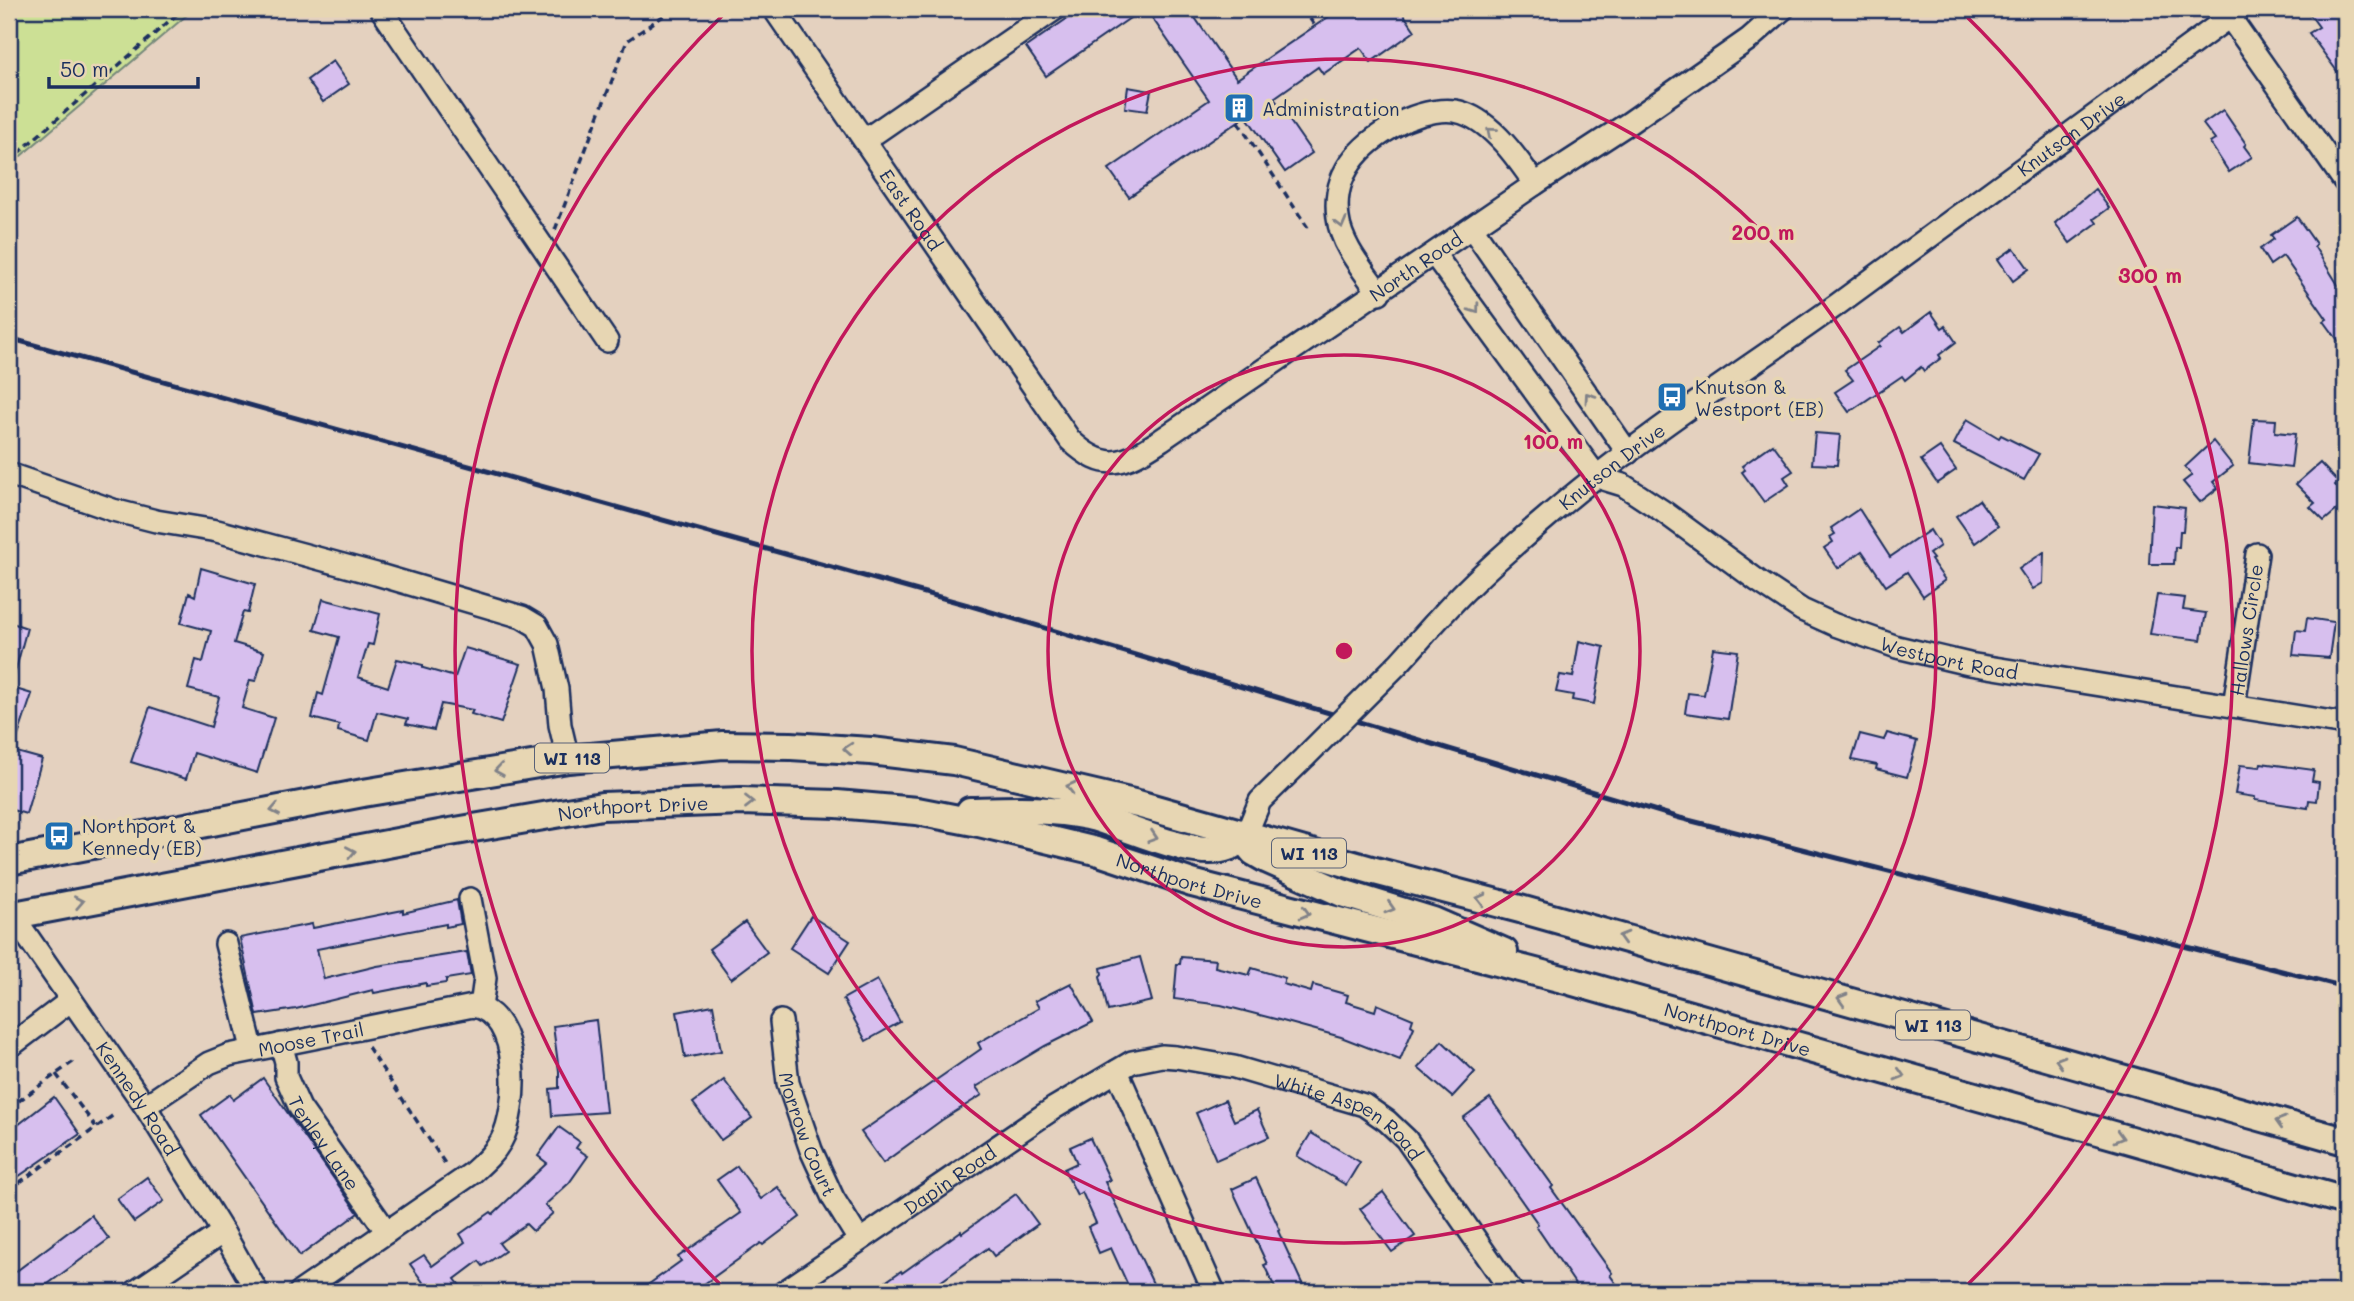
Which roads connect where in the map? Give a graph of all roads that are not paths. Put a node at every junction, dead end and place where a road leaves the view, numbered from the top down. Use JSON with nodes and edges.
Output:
{"nodes":[{"id":1,"x":381,"y":9,"type":"edge"},
{"id":2,"x":774,"y":9,"type":"edge"},
{"id":3,"x":1055,"y":9,"type":"edge"},
{"id":4,"x":1783,"y":9,"type":"edge"},
{"id":5,"x":2231,"y":11,"type":"edge"},
{"id":6,"x":865,"y":140,"type":"junction"},
{"id":7,"x":2345,"y":182,"type":"edge"},
{"id":8,"x":1535,"y":184,"type":"junction"},
{"id":9,"x":1472,"y":228,"type":"junction"},
{"id":10,"x":1434,"y":254,"type":"junction"},
{"id":11,"x":1379,"y":293,"type":"junction"},
{"id":12,"x":607,"y":341,"type":"dead end"},
{"id":13,"x":1050,"y":412,"type":"joint"},
{"id":14,"x":1628,"y":453,"type":"junction"},
{"id":15,"x":9,"y":474,"type":"edge"},
{"id":16,"x":1597,"y":477,"type":"junction"},
{"id":17,"x":2257,"y":554,"type":"dead end"},
{"id":18,"x":2234,"y":706,"type":"junction"},
{"id":19,"x":2345,"y":724,"type":"edge"},
{"id":20,"x":568,"y":759,"type":"junction"},
{"id":21,"x":917,"y":811,"type":"junction"},
{"id":22,"x":1246,"y":835,"type":"junction"},
{"id":23,"x":9,"y":862,"type":"edge"},
{"id":24,"x":470,"y":899,"type":"dead end"},
{"id":25,"x":10,"y":914,"type":"edge"},
{"id":26,"x":226,"y":944,"type":"dead end"},
{"id":27,"x":1570,"y":981,"type":"junction"},
{"id":28,"x":70,"y":1001,"type":"junction"},
{"id":29,"x":485,"y":1010,"type":"junction"},
{"id":30,"x":780,"y":1021,"type":"dead end"},
{"id":31,"x":281,"y":1044,"type":"junction"},
{"id":32,"x":9,"y":1046,"type":"edge"},
{"id":33,"x":252,"y":1048,"type":"junction"},
{"id":34,"x":1117,"y":1071,"type":"junction"},
{"id":35,"x":145,"y":1105,"type":"junction"},
{"id":36,"x":2345,"y":1141,"type":"edge"},
{"id":37,"x":2345,"y":1201,"type":"edge"},
{"id":38,"x":223,"y":1232,"type":"junction"},
{"id":39,"x":387,"y":1232,"type":"junction"},
{"id":40,"x":859,"y":1240,"type":"junction"},
{"id":41,"x":135,"y":1292,"type":"edge"},
{"id":42,"x":257,"y":1292,"type":"edge"},
{"id":43,"x":300,"y":1292,"type":"edge"},
{"id":44,"x":784,"y":1292,"type":"edge"},
{"id":45,"x":1214,"y":1292,"type":"edge"},
{"id":46,"x":1512,"y":1292,"type":"edge"}],
"edges":[{"from":1,"to":12,"type":"street"},
{"from":2,"to":6,"type":"street","name":"East Road"},
{"from":3,"to":6,"type":"street"},
{"from":4,"to":8,"type":"street","name":"North Road"},
{"from":5,"to":7,"type":"street"},
{"from":5,"to":14,"type":"street","name":"Knutson Drive"},
{"from":6,"to":13,"type":"street","name":"East Road"},
{"from":8,"to":9,"type":"street","name":"North Road"},
{"from":8,"to":11,"type":"street","one_way":true},
{"from":9,"to":10,"type":"street","name":"North Road"},
{"from":14,"to":9,"type":"street","one_way":true},
{"from":10,"to":11,"type":"street","name":"North Road"},
{"from":10,"to":16,"type":"street","one_way":true},
{"from":11,"to":13,"type":"street","name":"North Road"},
{"from":14,"to":16,"type":"street","name":"Knutson Drive"},
{"from":15,"to":20,"type":"street"},
{"from":16,"to":18,"type":"street","name":"Westport Road"},
{"from":16,"to":22,"type":"street","name":"Knutson Drive","bridge":true},
{"from":17,"to":18,"type":"street","name":"Hallows Circle"},
{"from":18,"to":19,"type":"street","name":"Westport Road"},
{"from":22,"to":20,"type":"main road","number":"WI 113","one_way":true},
{"from":20,"to":23,"type":"main road","number":"WI 113","one_way":true},
{"from":21,"to":22,"type":"main road","one_way":true},
{"from":25,"to":21,"type":"main road","name":"Northport Drive","one_way":true},
{"from":21,"to":27,"type":"main road","name":"Northport Drive","one_way":true},
{"from":22,"to":27,"type":"main road","one_way":true},
{"from":36,"to":22,"type":"main road","number":"WI 113","one_way":true},
{"from":24,"to":29,"type":"street"},
{"from":25,"to":28,"type":"street","name":"Kennedy Road"},
{"from":26,"to":33,"type":"street"},
{"from":27,"to":37,"type":"main road","name":"Northport Drive","one_way":true},
{"from":28,"to":32,"type":"street"},
{"from":28,"to":35,"type":"street","name":"Kennedy Road"},
{"from":29,"to":31,"type":"street","name":"Moose Trail"},
{"from":29,"to":39,"type":"street"},
{"from":30,"to":40,"type":"street","name":"Morrow Court"},
{"from":31,"to":33,"type":"street","name":"Moose Trail"},
{"from":31,"to":39,"type":"street","name":"Tenley Lane"},
{"from":33,"to":35,"type":"street","name":"Moose Trail"},
{"from":34,"to":40,"type":"street","name":"Dapin Road"},
{"from":34,"to":45,"type":"street"},
{"from":34,"to":46,"type":"street","name":"White Aspen Road"},
{"from":35,"to":38,"type":"street","name":"Kennedy Road"},
{"from":38,"to":41,"type":"street"},
{"from":38,"to":42,"type":"street","name":"Kennedy Road"},
{"from":39,"to":43,"type":"street"},
{"from":40,"to":44,"type":"street","name":"Dapin Road"}]}
